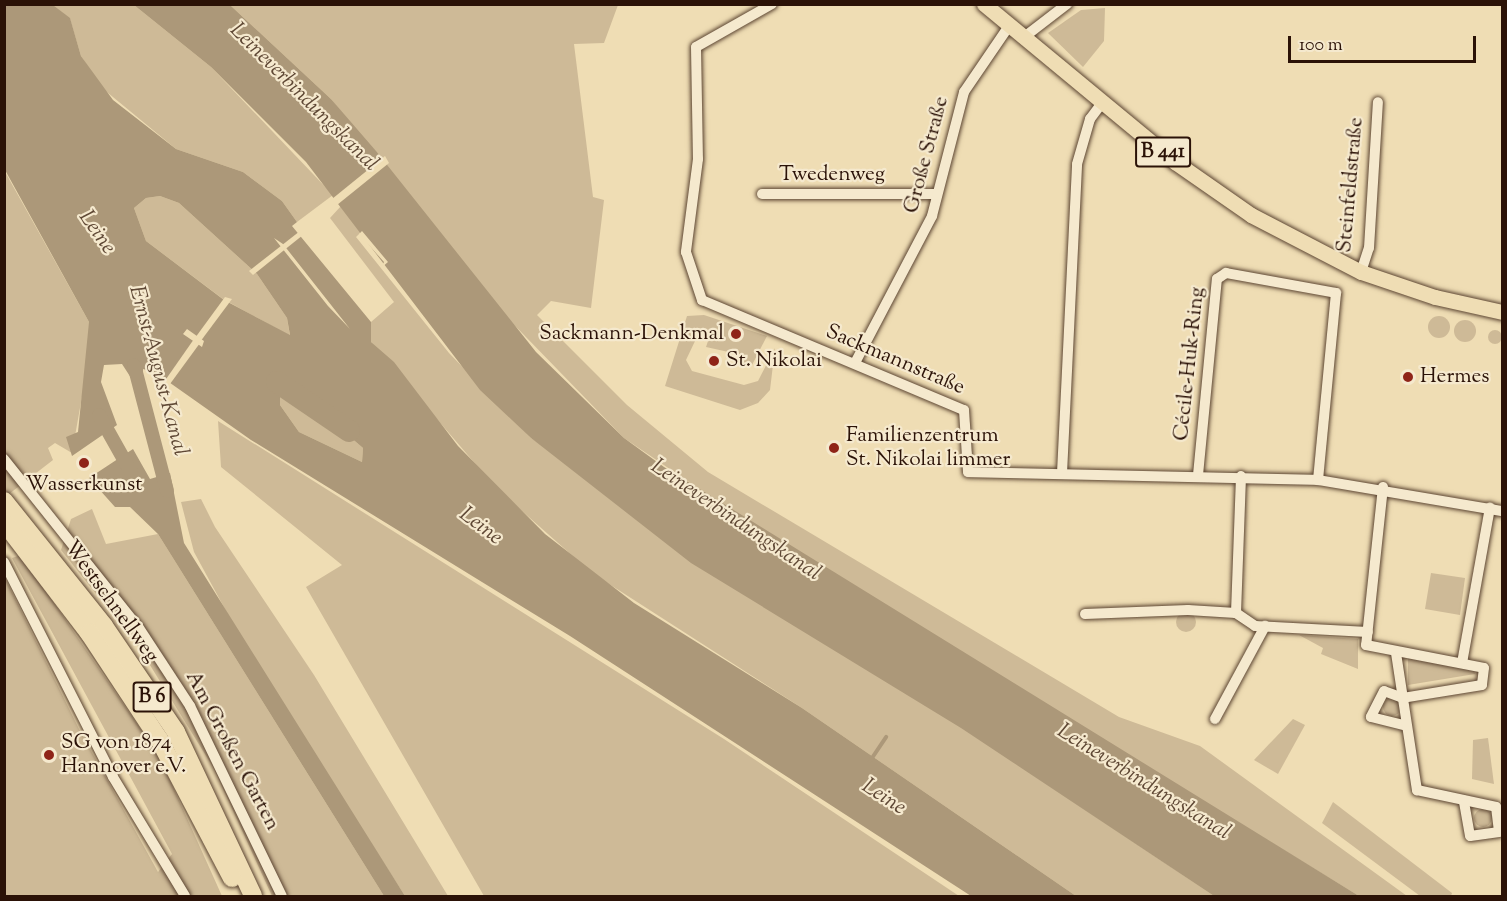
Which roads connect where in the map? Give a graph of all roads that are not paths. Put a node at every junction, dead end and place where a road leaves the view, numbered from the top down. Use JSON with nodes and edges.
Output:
{"nodes":[{"id":1,"x":772,"y":4,"type":"edge"},
{"id":2,"x":984,"y":4,"type":"edge"},
{"id":3,"x":1067,"y":4,"type":"edge"},
{"id":4,"x":1009,"y":26,"type":"junction"},
{"id":5,"x":1023,"y":38,"type":"junction"},
{"id":6,"x":1378,"y":102,"type":"dead end"},
{"id":7,"x":1102,"y":103,"type":"junction"},
{"id":8,"x":762,"y":194,"type":"dead end"},
{"id":9,"x":937,"y":194,"type":"junction"},
{"id":10,"x":1361,"y":272,"type":"junction"},
{"id":11,"x":1503,"y":312,"type":"edge"},
{"id":12,"x":856,"y":361,"type":"junction"},
{"id":13,"x":4,"y":459,"type":"edge"},
{"id":14,"x":1062,"y":473,"type":"junction"},
{"id":15,"x":1198,"y":475,"type":"junction"},
{"id":16,"x":1241,"y":476,"type":"junction"},
{"id":17,"x":1318,"y":480,"type":"junction"},
{"id":18,"x":1383,"y":487,"type":"junction"},
{"id":19,"x":4,"y":501,"type":"edge"},
{"id":20,"x":1490,"y":508,"type":"junction"},
{"id":21,"x":1503,"y":511,"type":"edge"},
{"id":22,"x":4,"y":522,"type":"edge"},
{"id":23,"x":4,"y":562,"type":"edge"},
{"id":24,"x":1236,"y":613,"type":"junction"},
{"id":25,"x":1085,"y":614,"type":"dead end"},
{"id":26,"x":1265,"y":627,"type":"junction"},
{"id":27,"x":1368,"y":632,"type":"junction"},
{"id":28,"x":1396,"y":653,"type":"junction"},
{"id":29,"x":1462,"y":663,"type":"junction"},
{"id":30,"x":1403,"y":698,"type":"junction"},
{"id":31,"x":1215,"y":719,"type":"dead end"},
{"id":32,"x":1406,"y":726,"type":"junction"},
{"id":33,"x":1464,"y":801,"type":"dead end"},
{"id":34,"x":185,"y":897,"type":"edge"},
{"id":35,"x":240,"y":897,"type":"edge"},
{"id":36,"x":253,"y":897,"type":"edge"},
{"id":37,"x":282,"y":897,"type":"edge"}],
"edges":[{"from":1,"to":12,"type":"street","name":"Sackmannstraße"},
{"from":2,"to":4,"type":"main road","number":"B 441"},
{"from":3,"to":5,"type":"street"},
{"from":4,"to":5,"type":"main road","number":"B 441"},
{"from":4,"to":9,"type":"street","name":"Große Straße"},
{"from":5,"to":7,"type":"main road","number":"B 441"},
{"from":6,"to":10,"type":"street","name":"Steinfeldstraße"},
{"from":7,"to":10,"type":"main road","number":"B 441"},
{"from":7,"to":14,"type":"street"},
{"from":8,"to":9,"type":"street","name":"Twedenweg"},
{"from":9,"to":12,"type":"street","name":"Große Straße"},
{"from":10,"to":11,"type":"main road","number":"B 441"},
{"from":12,"to":14,"type":"street","name":"Sackmannstraße"},
{"from":13,"to":37,"type":"street","name":"Am Großen Garten"},
{"from":14,"to":15,"type":"street"},
{"from":15,"to":16,"type":"street"},
{"from":15,"to":17,"type":"street","name":"Cécile-Huk-Ring"},
{"from":16,"to":17,"type":"street"},
{"from":16,"to":24,"type":"street"},
{"from":17,"to":18,"type":"street"},
{"from":18,"to":20,"type":"street"},
{"from":18,"to":27,"type":"street"},
{"from":19,"to":36,"type":"highway","name":"Westschnellweg","number":"B 6"},
{"from":20,"to":21,"type":"street"},
{"from":20,"to":29,"type":"street"},
{"from":22,"to":35,"type":"highway","name":"Westschnellweg","number":"B 6"},
{"from":23,"to":34,"type":"street"},
{"from":24,"to":25,"type":"street"},
{"from":24,"to":26,"type":"street"},
{"from":26,"to":27,"type":"street"},
{"from":26,"to":31,"type":"street"},
{"from":27,"to":28,"type":"street"},
{"from":28,"to":29,"type":"street"},
{"from":28,"to":30,"type":"street"},
{"from":29,"to":30,"type":"street"},
{"from":30,"to":32,"type":"street"},
{"from":30,"to":32,"type":"street"},
{"from":32,"to":33,"type":"street"}]}
